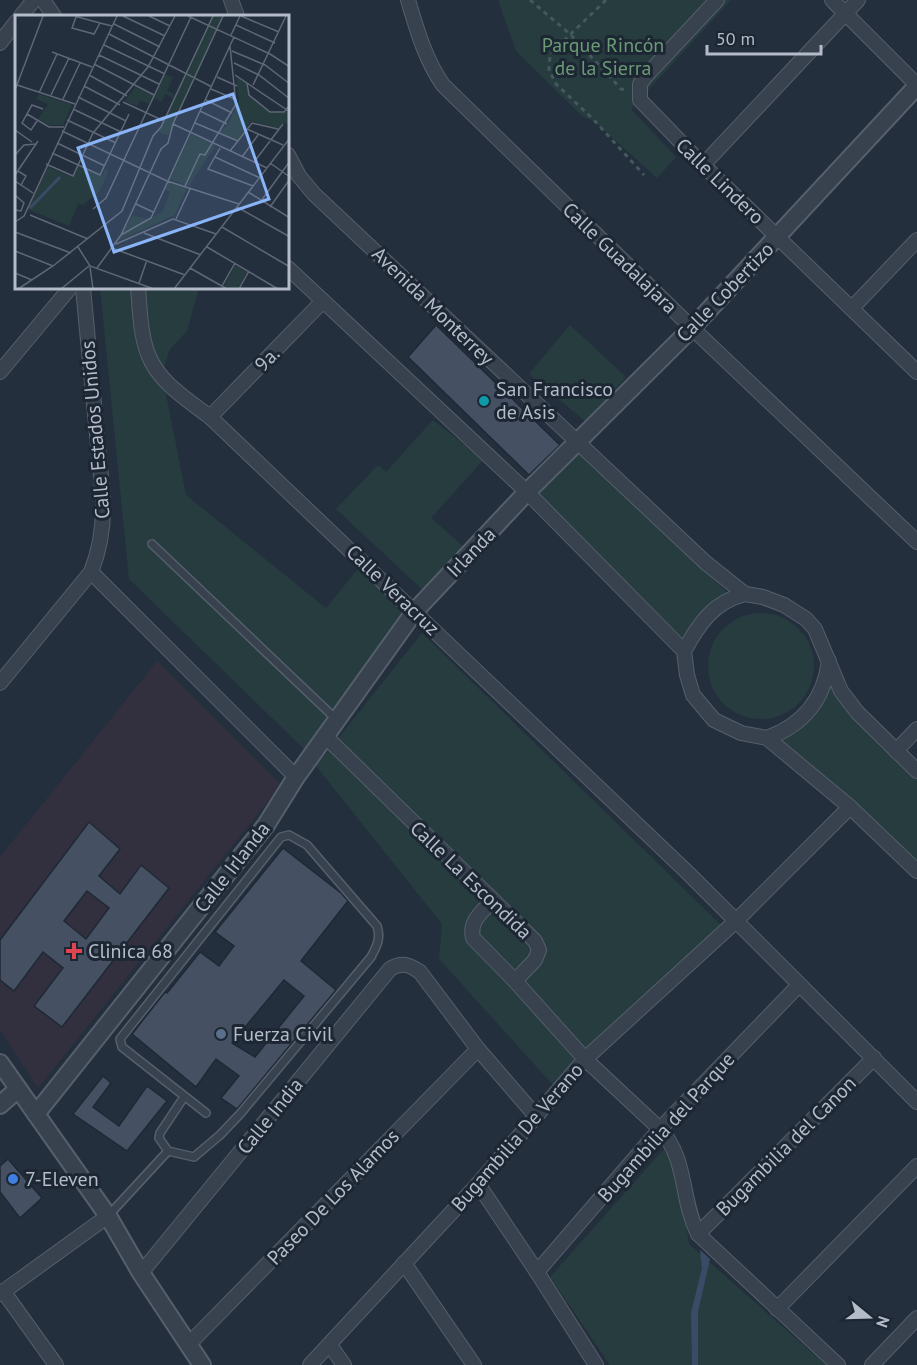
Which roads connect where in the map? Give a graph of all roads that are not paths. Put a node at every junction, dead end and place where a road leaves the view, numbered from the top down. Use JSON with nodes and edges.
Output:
{"nodes":[{"id":1,"x":34,"y":0,"type":"edge"},
{"id":2,"x":43,"y":0,"type":"edge"},
{"id":3,"x":231,"y":0,"type":"edge"},
{"id":4,"x":408,"y":0,"type":"edge"},
{"id":5,"x":717,"y":0,"type":"edge"},
{"id":6,"x":831,"y":0,"type":"edge"},
{"id":7,"x":858,"y":0,"type":"edge"},
{"id":8,"x":845,"y":13,"type":"junction"},
{"id":9,"x":22,"y":15,"type":"edge"},
{"id":10,"x":53,"y":15,"type":"edge"},
{"id":11,"x":237,"y":15,"type":"edge"},
{"id":12,"x":15,"y":23,"type":"edge"},
{"id":13,"x":0,"y":42,"type":"edge"},
{"id":14,"x":917,"y":86,"type":"edge"},
{"id":15,"x":290,"y":159,"type":"edge"},
{"id":16,"x":703,"y":165,"type":"junction"},
{"id":17,"x":778,"y":237,"type":"junction"},
{"id":18,"x":917,"y":240,"type":"edge"},
{"id":19,"x":290,"y":270,"type":"edge"},
{"id":20,"x":68,"y":290,"type":"edge"},
{"id":21,"x":83,"y":290,"type":"edge"},
{"id":22,"x":138,"y":290,"type":"edge"},
{"id":23,"x":323,"y":301,"type":"junction"},
{"id":24,"x":852,"y":308,"type":"junction"},
{"id":25,"x":692,"y":328,"type":"junction"},
{"id":26,"x":0,"y":372,"type":"edge"},
{"id":27,"x":917,"y":372,"type":"edge"},
{"id":28,"x":210,"y":417,"type":"junction"},
{"id":29,"x":576,"y":443,"type":"junction"},
{"id":30,"x":527,"y":492,"type":"junction"},
{"id":31,"x":917,"y":542,"type":"edge"},
{"id":32,"x":152,"y":544,"type":"dead end"},
{"id":33,"x":91,"y":572,"type":"junction"},
{"id":34,"x":746,"y":594,"type":"junction"},
{"id":35,"x":415,"y":611,"type":"junction"},
{"id":36,"x":684,"y":651,"type":"junction"},
{"id":37,"x":829,"y":662,"type":"junction"},
{"id":38,"x":0,"y":683,"type":"edge"},
{"id":39,"x":337,"y":720,"type":"junction"},
{"id":40,"x":917,"y":729,"type":"edge"},
{"id":41,"x":325,"y":736,"type":"junction"},
{"id":42,"x":766,"y":738,"type":"junction"},
{"id":43,"x":896,"y":751,"type":"junction"},
{"id":44,"x":917,"y":771,"type":"edge"},
{"id":45,"x":296,"y":777,"type":"junction"},
{"id":46,"x":850,"y":807,"type":"junction"},
{"id":47,"x":917,"y":871,"type":"edge"},
{"id":48,"x":492,"y":901,"type":"junction"},
{"id":49,"x":736,"y":921,"type":"junction"},
{"id":50,"x":515,"y":981,"type":"junction"},
{"id":51,"x":799,"y":985,"type":"junction"},
{"id":52,"x":477,"y":1049,"type":"junction"},
{"id":53,"x":873,"y":1058,"type":"junction"},
{"id":54,"x":585,"y":1059,"type":"junction"},
{"id":55,"x":0,"y":1063,"type":"edge"},
{"id":56,"x":18,"y":1089,"type":"junction"},
{"id":57,"x":184,"y":1097,"type":"junction"},
{"id":58,"x":917,"y":1102,"type":"edge"},
{"id":59,"x":0,"y":1104,"type":"edge"},
{"id":60,"x":36,"y":1113,"type":"junction"},
{"id":61,"x":206,"y":1113,"type":"dead end"},
{"id":62,"x":535,"y":1115,"type":"junction"},
{"id":63,"x":660,"y":1129,"type":"junction"},
{"id":64,"x":168,"y":1151,"type":"junction"},
{"id":65,"x":917,"y":1167,"type":"edge"},
{"id":66,"x":478,"y":1184,"type":"junction"},
{"id":67,"x":108,"y":1216,"type":"junction"},
{"id":68,"x":698,"y":1234,"type":"junction"},
{"id":69,"x":404,"y":1263,"type":"junction"},
{"id":70,"x":537,"y":1272,"type":"junction"},
{"id":71,"x":141,"y":1273,"type":"junction"},
{"id":72,"x":2,"y":1292,"type":"edge"},
{"id":73,"x":777,"y":1309,"type":"junction"},
{"id":74,"x":917,"y":1318,"type":"edge"},
{"id":75,"x":188,"y":1345,"type":"junction"},
{"id":76,"x":330,"y":1345,"type":"junction"},
{"id":77,"x":57,"y":1365,"type":"edge"},
{"id":78,"x":202,"y":1365,"type":"edge"},
{"id":79,"x":310,"y":1365,"type":"edge"},
{"id":80,"x":344,"y":1365,"type":"edge"},
{"id":81,"x":474,"y":1365,"type":"edge"},
{"id":82,"x":596,"y":1365,"type":"edge"},
{"id":83,"x":838,"y":1365,"type":"edge"},
{"id":84,"x":872,"y":1365,"type":"edge"}],
"edges":[{"from":1,"to":9,"type":"street"},
{"from":2,"to":10,"type":"street"},
{"from":3,"to":11,"type":"street"},
{"from":4,"to":25,"type":"street","name":"Calle Guadalajara"},
{"from":5,"to":16,"type":"street","name":"Calle Lindero"},
{"from":6,"to":8,"type":"street"},
{"from":7,"to":8,"type":"street"},
{"from":8,"to":14,"type":"street"},
{"from":8,"to":16,"type":"street"},
{"from":12,"to":13,"type":"street"},
{"from":14,"to":17,"type":"street","name":"Calle Cobertizo"},
{"from":15,"to":29,"type":"street","name":"Avenida Monterrey"},
{"from":16,"to":17,"type":"street","name":"Calle Lindero"},
{"from":17,"to":24,"type":"street","name":"Calle Lindero"},
{"from":17,"to":25,"type":"street","name":"Calle Cobertizo"},
{"from":18,"to":24,"type":"street"},
{"from":19,"to":23,"type":"street"},
{"from":20,"to":26,"type":"street"},
{"from":21,"to":33,"type":"street","name":"Calle Estados Unidos"},
{"from":22,"to":28,"type":"street","name":"Calle Veracruz"},
{"from":23,"to":28,"type":"street","name":"9a."},
{"from":23,"to":30,"type":"street"},
{"from":24,"to":27,"type":"street","name":"Calle Lindero"},
{"from":25,"to":29,"type":"street","name":"Calle Cobertizo"},
{"from":25,"to":31,"type":"street","name":"Calle Guadalajara"},
{"from":28,"to":35,"type":"street","name":"Calle Veracruz"},
{"from":29,"to":30,"type":"street","name":"Calle Cobertizo"},
{"from":29,"to":34,"type":"street","name":"Avenida Monterrey"},
{"from":30,"to":35,"type":"street","name":"Irlanda"},
{"from":30,"to":36,"type":"street"},
{"from":32,"to":39,"type":"lane"},
{"from":33,"to":38,"type":"street","name":"Calle Estados Unidos"},
{"from":33,"to":45,"type":"street"},
{"from":34,"to":36,"type":"street"},
{"from":34,"to":37,"type":"street","name":"Avenida Monterrey"},
{"from":35,"to":39,"type":"street","name":"Calle Irlanda"},
{"from":35,"to":49,"type":"street","name":"Calle Veracruz"},
{"from":36,"to":42,"type":"street"},
{"from":37,"to":42,"type":"street"},
{"from":37,"to":43,"type":"street","name":"Avenida Monterrey"},
{"from":39,"to":41,"type":"street","name":"Calle Irlanda"},
{"from":40,"to":43,"type":"street"},
{"from":41,"to":45,"type":"street","name":"Calle Irlanda"},
{"from":41,"to":48,"type":"street","name":"Calle La Escondida"},
{"from":42,"to":46,"type":"street"},
{"from":43,"to":44,"type":"street","name":"Avenida Monterrey"},
{"from":45,"to":60,"type":"street","name":"Calle Irlanda"},
{"from":46,"to":47,"type":"street"},
{"from":46,"to":49,"type":"street","name":"Bugambilia De Verano"},
{"from":48,"to":50,"type":"street"},
{"from":48,"to":50,"type":"street","name":"Calle La Escondida"},
{"from":49,"to":51,"type":"street","name":"Calle Veracruz"},
{"from":49,"to":54,"type":"street","name":"Bugambilia De Verano"},
{"from":50,"to":54,"type":"street"},
{"from":51,"to":53,"type":"street","name":"Calle Veracruz"},
{"from":51,"to":63,"type":"street","name":"Bugambilia del Parque"},
{"from":52,"to":62,"type":"street"},
{"from":52,"to":71,"type":"street","name":"Calle India"},
{"from":52,"to":75,"type":"street","name":"Paseo De Los Alamos"},
{"from":53,"to":58,"type":"street","name":"Calle Veracruz"},
{"from":53,"to":68,"type":"street","name":"Bugambilia del Canon"},
{"from":54,"to":62,"type":"street","name":"Bugambilia De Verano"},
{"from":54,"to":63,"type":"street"},
{"from":55,"to":56,"type":"street"},
{"from":56,"to":59,"type":"street"},
{"from":56,"to":60,"type":"street"},
{"from":57,"to":61,"type":"lane"},
{"from":57,"to":64,"type":"lane"},
{"from":57,"to":64,"type":"lane"},
{"from":60,"to":67,"type":"street"},
{"from":62,"to":66,"type":"street","name":"Bugambilia De Verano"},
{"from":63,"to":68,"type":"street"},
{"from":63,"to":70,"type":"street","name":"Bugambilia del Parque"},
{"from":64,"to":67,"type":"lane"},
{"from":65,"to":73,"type":"street"},
{"from":66,"to":69,"type":"street","name":"Bugambilia De Verano"},
{"from":66,"to":70,"type":"street"},
{"from":67,"to":71,"type":"street"},
{"from":67,"to":72,"type":"street"},
{"from":68,"to":73,"type":"street"},
{"from":69,"to":76,"type":"street","name":"Bugambilia De Verano"},
{"from":69,"to":81,"type":"street"},
{"from":70,"to":82,"type":"street"},
{"from":71,"to":75,"type":"street"},
{"from":72,"to":77,"type":"street"},
{"from":73,"to":83,"type":"street"},
{"from":74,"to":84,"type":"street"},
{"from":75,"to":78,"type":"street"},
{"from":76,"to":79,"type":"street","name":"Bugambilia De Verano"},
{"from":76,"to":80,"type":"street"}]}
